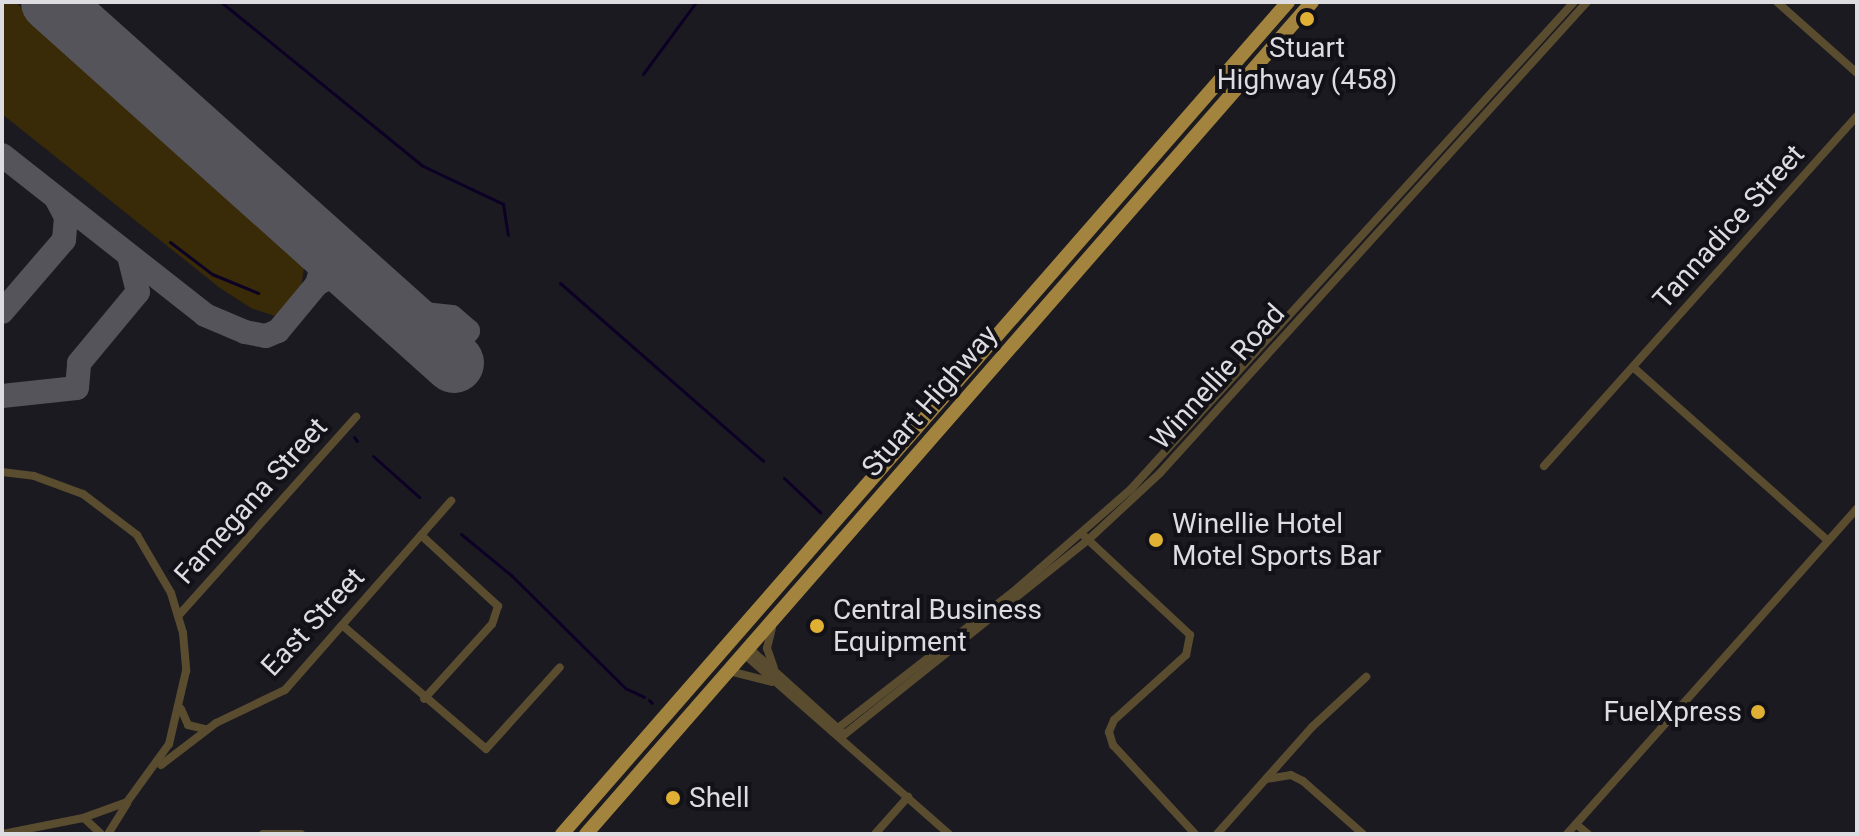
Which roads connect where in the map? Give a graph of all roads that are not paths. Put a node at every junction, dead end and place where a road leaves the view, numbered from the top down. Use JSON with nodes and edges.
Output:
{"nodes":[{"id":1,"x":1288,"y":2,"type":"edge"},
{"id":2,"x":1312,"y":2,"type":"edge"},
{"id":3,"x":1574,"y":2,"type":"edge"},
{"id":4,"x":1587,"y":2,"type":"edge"},
{"id":5,"x":1777,"y":2,"type":"edge"},
{"id":6,"x":1857,"y":73,"type":"edge"},
{"id":7,"x":1857,"y":116,"type":"edge"},
{"id":8,"x":1633,"y":367,"type":"junction"},
{"id":9,"x":356,"y":417,"type":"dead end"},
{"id":10,"x":1544,"y":466,"type":"dead end"},
{"id":11,"x":2,"y":472,"type":"edge"},
{"id":12,"x":451,"y":501,"type":"dead end"},
{"id":13,"x":1857,"y":508,"type":"edge"},
{"id":14,"x":1081,"y":533,"type":"junction"},
{"id":15,"x":421,"y":535,"type":"junction"},
{"id":16,"x":1088,"y":540,"type":"junction"},
{"id":17,"x":1828,"y":541,"type":"junction"},
{"id":18,"x":782,"y":610,"type":"junction"},
{"id":19,"x":179,"y":615,"type":"junction"},
{"id":20,"x":746,"y":623,"type":"junction"},
{"id":21,"x":342,"y":625,"type":"junction"},
{"id":22,"x":745,"y":650,"type":"junction"},
{"id":23,"x":560,"y":667,"type":"dead end"},
{"id":24,"x":729,"y":671,"type":"junction"},
{"id":25,"x":779,"y":676,"type":"junction"},
{"id":26,"x":1366,"y":677,"type":"dead end"},
{"id":27,"x":784,"y":688,"type":"junction"},
{"id":28,"x":424,"y":699,"type":"junction"},
{"id":29,"x":181,"y":704,"type":"junction"},
{"id":30,"x":662,"y":720,"type":"junction"},
{"id":31,"x":208,"y":728,"type":"junction"},
{"id":32,"x":839,"y":733,"type":"junction"},
{"id":33,"x":659,"y":751,"type":"junction"},
{"id":34,"x":149,"y":776,"type":"junction"},
{"id":35,"x":1265,"y":780,"type":"junction"},
{"id":36,"x":597,"y":794,"type":"junction"},
{"id":37,"x":908,"y":797,"type":"junction"},
{"id":38,"x":127,"y":802,"type":"junction"},
{"id":39,"x":83,"y":818,"type":"junction"},
{"id":40,"x":1576,"y":824,"type":"junction"},
{"id":41,"x":2,"y":834,"type":"edge"},
{"id":42,"x":101,"y":834,"type":"edge"},
{"id":43,"x":108,"y":834,"type":"edge"},
{"id":44,"x":263,"y":834,"type":"edge"},
{"id":45,"x":301,"y":834,"type":"edge"},
{"id":46,"x":562,"y":834,"type":"edge"},
{"id":47,"x":586,"y":834,"type":"edge"},
{"id":48,"x":875,"y":834,"type":"edge"},
{"id":49,"x":949,"y":834,"type":"edge"},
{"id":50,"x":1195,"y":834,"type":"edge"},
{"id":51,"x":1217,"y":834,"type":"edge"},
{"id":52,"x":1363,"y":834,"type":"edge"},
{"id":53,"x":1567,"y":834,"type":"edge"},
{"id":54,"x":1588,"y":834,"type":"edge"}],
"edges":[{"from":1,"to":20,"type":"highway","name":"Stuart Highway"},
{"from":2,"to":18,"type":"highway","name":"Stuart Highway"},
{"from":3,"to":14,"type":"street","name":"Winnellie Road"},
{"from":4,"to":16,"type":"street","name":"Winnellie Road"},
{"from":5,"to":6,"type":"street"},
{"from":7,"to":8,"type":"street","name":"Tannadice Street"},
{"from":8,"to":10,"type":"street","name":"Tannadice Street"},
{"from":8,"to":17,"type":"street"},
{"from":9,"to":19,"type":"street","name":"Famegana Street"},
{"from":11,"to":19,"type":"street"},
{"from":12,"to":15,"type":"street","name":"East Street"},
{"from":13,"to":17,"type":"street"},
{"from":14,"to":16,"type":"street"},
{"from":14,"to":32,"type":"street","name":"Winnellie Road"},
{"from":15,"to":21,"type":"street","name":"East Street"},
{"from":15,"to":28,"type":"street"},
{"from":16,"to":32,"type":"street","name":"Winnellie Road"},
{"from":16,"to":50,"type":"street"},
{"from":17,"to":40,"type":"street"},
{"from":18,"to":22,"type":"highway","name":"Stuart Highway"},
{"from":18,"to":25,"type":"street"},
{"from":19,"to":29,"type":"street"},
{"from":20,"to":22,"type":"highway"},
{"from":20,"to":30,"type":"highway","name":"Stuart Highway"},
{"from":21,"to":28,"type":"street"},
{"from":21,"to":31,"type":"street","name":"East Street"},
{"from":22,"to":24,"type":"highway","name":"Stuart Highway"},
{"from":22,"to":25,"type":"street"},
{"from":22,"to":27,"type":"street"},
{"from":22,"to":30,"type":"highway"},
{"from":23,"to":28,"type":"street"},
{"from":24,"to":27,"type":"street"},
{"from":24,"to":33,"type":"highway","name":"Stuart Highway"},
{"from":25,"to":32,"type":"street"},
{"from":26,"to":35,"type":"street"},
{"from":27,"to":32,"type":"street"},
{"from":29,"to":31,"type":"street"},
{"from":29,"to":34,"type":"street"},
{"from":30,"to":36,"type":"highway","name":"Stuart Highway"},
{"from":31,"to":34,"type":"street","name":"East Street"},
{"from":32,"to":37,"type":"street"},
{"from":33,"to":36,"type":"highway"},
{"from":33,"to":47,"type":"highway","name":"Stuart Highway"},
{"from":34,"to":38,"type":"street"},
{"from":35,"to":51,"type":"street"},
{"from":35,"to":52,"type":"street"},
{"from":36,"to":46,"type":"highway","name":"Stuart Highway"},
{"from":37,"to":48,"type":"street"},
{"from":37,"to":49,"type":"street"},
{"from":38,"to":39,"type":"street"},
{"from":38,"to":43,"type":"street"},
{"from":39,"to":41,"type":"street"},
{"from":39,"to":42,"type":"street"},
{"from":40,"to":53,"type":"street"},
{"from":40,"to":54,"type":"street"},
{"from":44,"to":45,"type":"street"}]}
